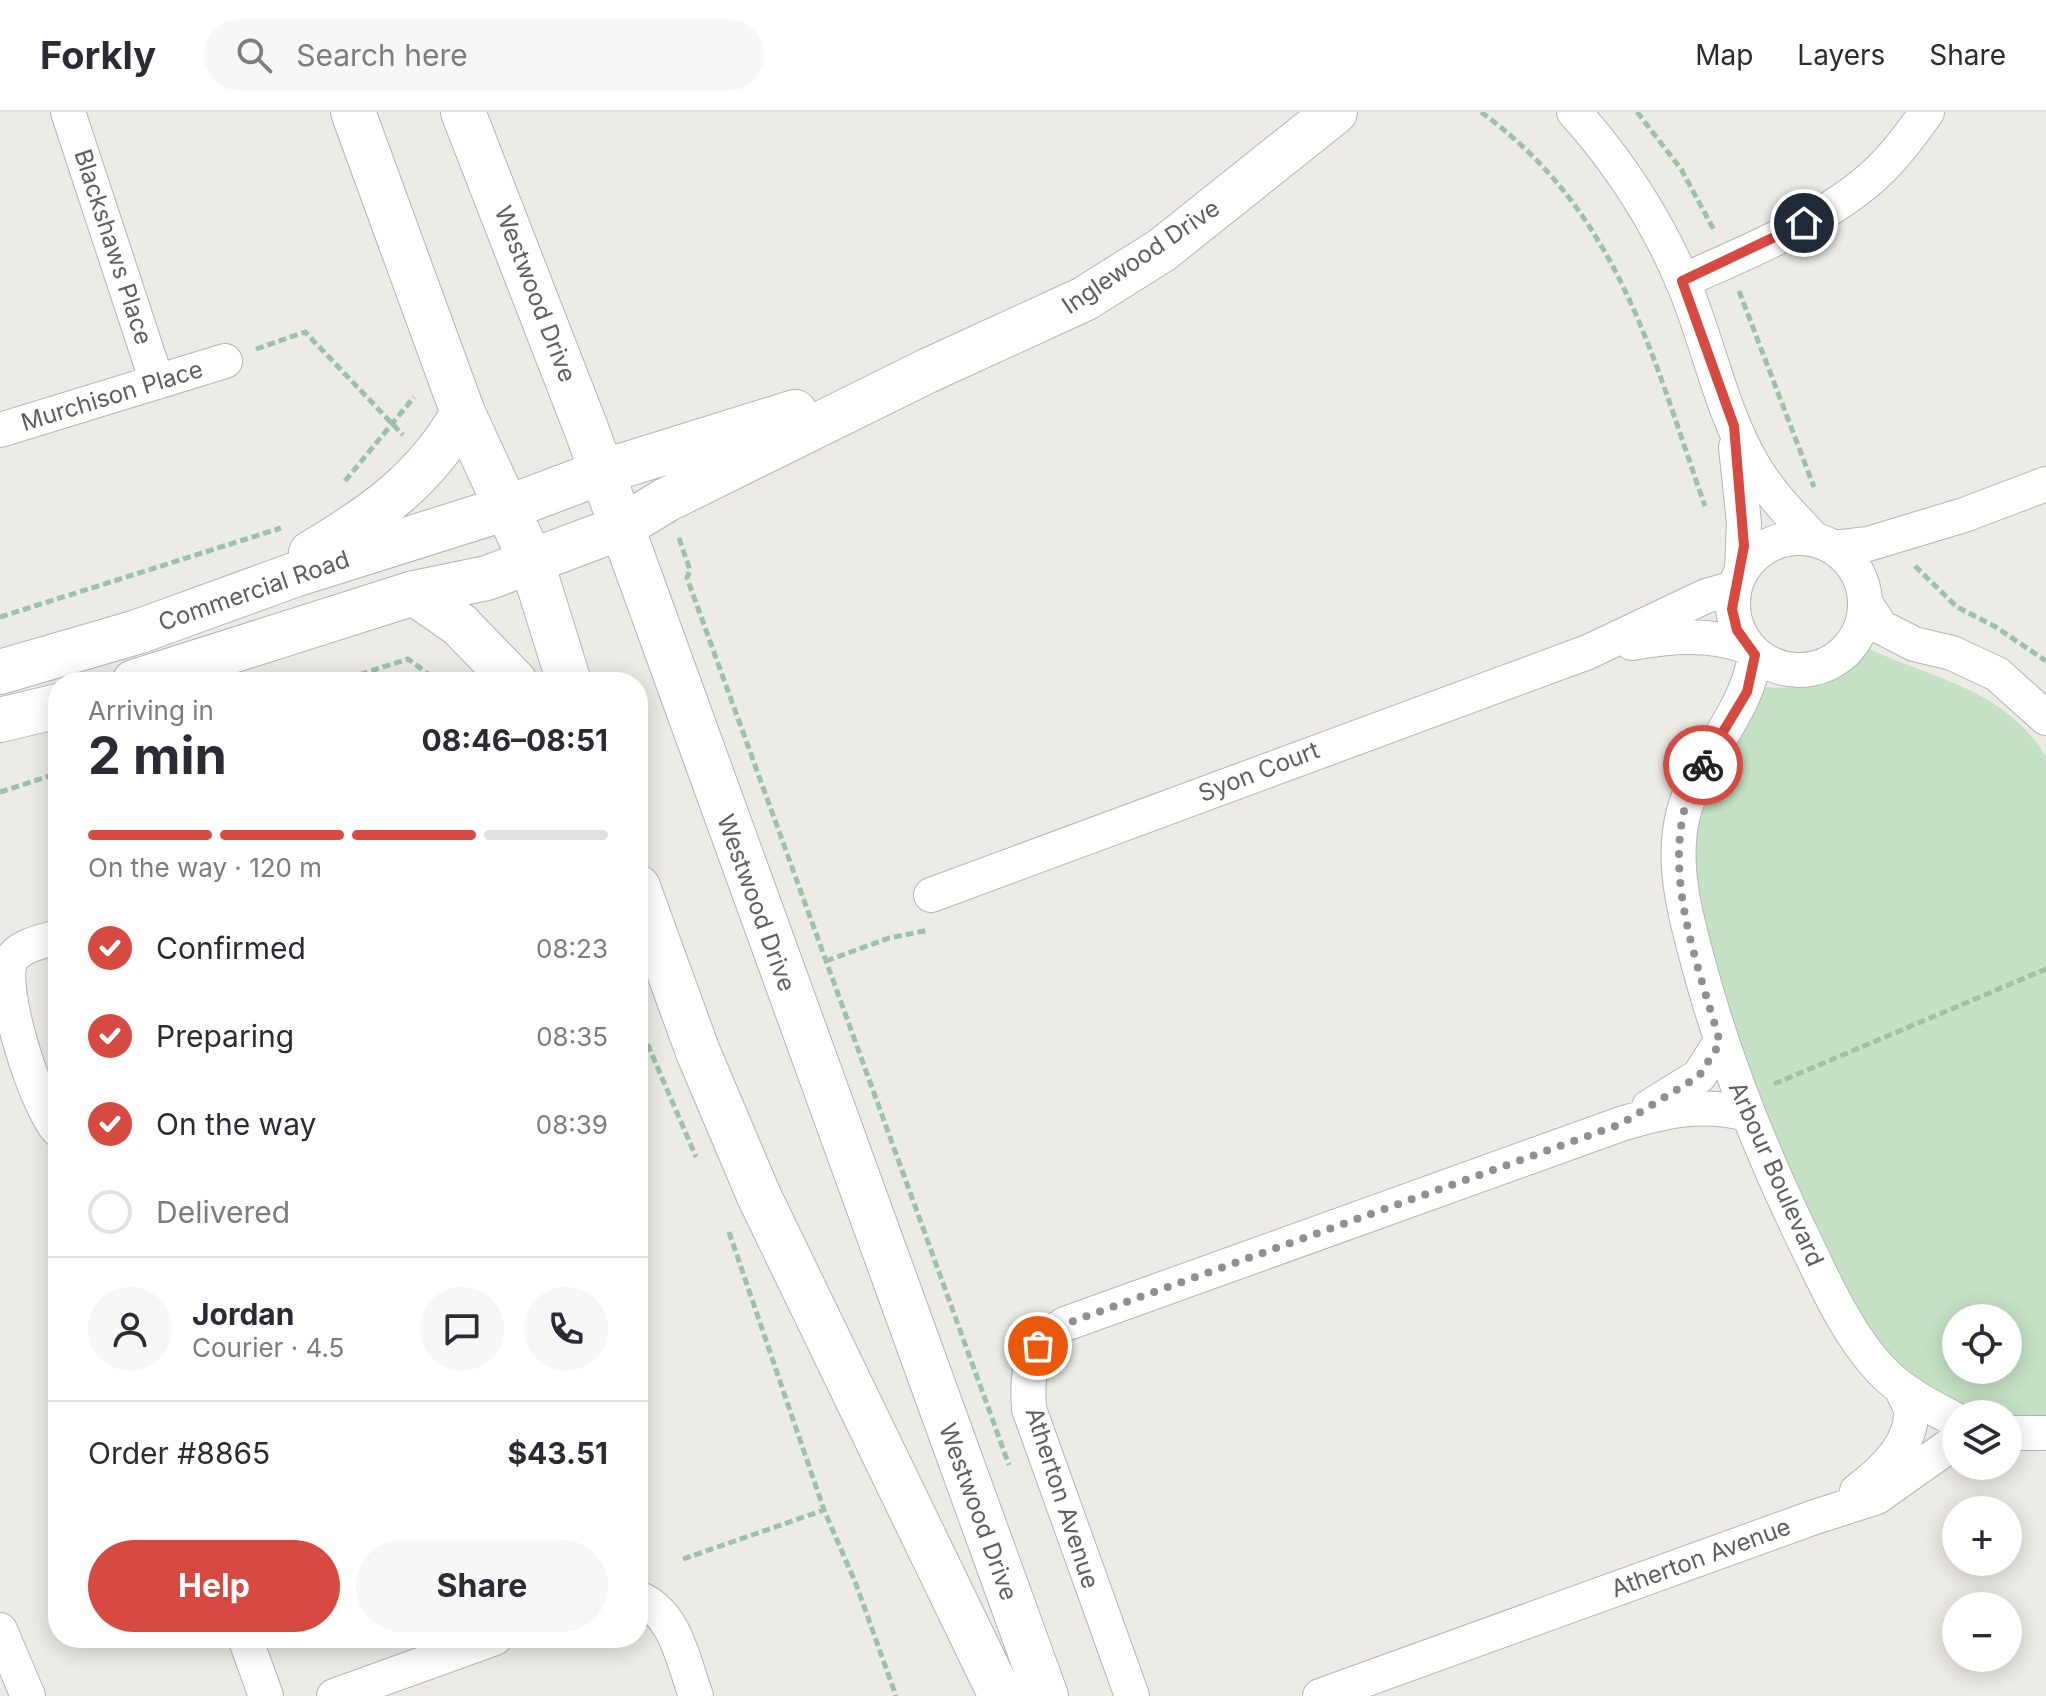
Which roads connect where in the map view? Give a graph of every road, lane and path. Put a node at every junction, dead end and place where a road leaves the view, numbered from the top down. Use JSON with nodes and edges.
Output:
{"nodes":[{"id":1,"x":68,"y":112,"type":"edge"},
{"id":2,"x":353,"y":112,"type":"edge"},
{"id":3,"x":463,"y":112,"type":"edge"},
{"id":4,"x":1335,"y":112,"type":"edge"},
{"id":5,"x":1481,"y":112,"type":"edge"},
{"id":6,"x":1574,"y":112,"type":"edge"},
{"id":7,"x":1927,"y":112,"type":"edge"},
{"id":8,"x":1308,"y":126,"type":"edge"},
{"id":9,"x":1682,"y":281,"type":"junction"},
{"id":10,"x":225,"y":361,"type":"joint"},
{"id":11,"x":927,"y":371,"type":"junction"},
{"id":12,"x":157,"y":382,"type":"junction"},
{"id":13,"x":409,"y":385,"type":"dead end"},
{"id":14,"x":463,"y":413,"type":"junction"},
{"id":15,"x":394,"y":423,"type":"junction"},
{"id":16,"x":1734,"y":426,"type":"junction"},
{"id":17,"x":0,"y":430,"type":"edge"},
{"id":18,"x":428,"y":464,"type":"junction"},
{"id":19,"x":602,"y":472,"type":"junction"},
{"id":20,"x":2046,"y":484,"type":"edge"},
{"id":21,"x":334,"y":494,"type":"dead end"},
{"id":22,"x":666,"y":500,"type":"junction"},
{"id":23,"x":507,"y":508,"type":"junction"},
{"id":24,"x":1707,"y":513,"type":"dead end"},
{"id":25,"x":1964,"y":515,"type":"junction"},
{"id":26,"x":292,"y":524,"type":"dead end"},
{"id":27,"x":620,"y":528,"type":"junction"},
{"id":28,"x":1825,"y":544,"type":"junction"},
{"id":29,"x":532,"y":563,"type":"junction"},
{"id":30,"x":1738,"y":579,"type":"junction"},
{"id":31,"x":1926,"y":580,"type":"dead end"},
{"id":32,"x":414,"y":593,"type":"junction"},
{"id":33,"x":1864,"y":598,"type":"junction"},
{"id":34,"x":198,"y":609,"type":"junction"},
{"id":35,"x":0,"y":617,"type":"edge"},
{"id":36,"x":1751,"y":651,"type":"junction"},
{"id":37,"x":1588,"y":652,"type":"junction"},
{"id":38,"x":2046,"y":661,"type":"edge"},
{"id":39,"x":0,"y":672,"type":"edge"},
{"id":40,"x":165,"y":672,"type":"edge"},
{"id":41,"x":368,"y":672,"type":"edge"},
{"id":42,"x":426,"y":672,"type":"edge"},
{"id":43,"x":505,"y":672,"type":"edge"},
{"id":44,"x":566,"y":672,"type":"edge"},
{"id":45,"x":48,"y":708,"type":"edge"},
{"id":46,"x":2046,"y":718,"type":"edge"},
{"id":47,"x":0,"y":720,"type":"edge"},
{"id":48,"x":48,"y":776,"type":"edge"},
{"id":49,"x":0,"y":792,"type":"edge"},
{"id":50,"x":935,"y":911,"type":"joint"},
{"id":51,"x":648,"y":914,"type":"edge"},
{"id":52,"x":48,"y":940,"type":"edge"},
{"id":53,"x":826,"y":961,"type":"junction"},
{"id":54,"x":2046,"y":969,"type":"edge"},
{"id":55,"x":1720,"y":1043,"type":"junction"},
{"id":56,"x":648,"y":1047,"type":"edge"},
{"id":57,"x":1743,"y":1106,"type":"junction"},
{"id":58,"x":48,"y":1118,"type":"edge"},
{"id":59,"x":1621,"y":1124,"type":"junction"},
{"id":60,"x":703,"y":1171,"type":"dead end"},
{"id":61,"x":727,"y":1226,"type":"dead end"},
{"id":62,"x":1902,"y":1390,"type":"junction"},
{"id":63,"x":1942,"y":1412,"type":"edge"},
{"id":64,"x":2022,"y":1433,"type":"edge"},
{"id":65,"x":2046,"y":1433,"type":"edge"},
{"id":66,"x":1942,"y":1451,"type":"edge"},
{"id":67,"x":1011,"y":1471,"type":"dead end"},
{"id":68,"x":824,"y":1510,"type":"junction"},
{"id":69,"x":1812,"y":1518,"type":"junction"},
{"id":70,"x":683,"y":1559,"type":"dead end"},
{"id":71,"x":648,"y":1602,"type":"edge"},
{"id":72,"x":0,"y":1630,"type":"edge"},
{"id":73,"x":249,"y":1648,"type":"edge"},
{"id":74,"x":467,"y":1648,"type":"edge"},
{"id":75,"x":28,"y":1696,"type":"edge"},
{"id":76,"x":266,"y":1696,"type":"edge"},
{"id":77,"x":334,"y":1696,"type":"edge"},
{"id":78,"x":696,"y":1696,"type":"edge"},
{"id":79,"x":896,"y":1696,"type":"edge"},
{"id":80,"x":1001,"y":1696,"type":"edge"},
{"id":81,"x":1046,"y":1696,"type":"edge"},
{"id":82,"x":1132,"y":1696,"type":"edge"},
{"id":83,"x":1320,"y":1696,"type":"edge"}],
"edges":[{"from":1,"to":12,"type":"street","name":"Blackshaws Place"},
{"from":2,"to":14,"type":"street"},
{"from":3,"to":19,"type":"street","name":"Westwood Drive"},
{"from":4,"to":8,"type":"street","name":"Inglewood Drive"},
{"from":5,"to":24,"type":"path"},
{"from":6,"to":9,"type":"street"},
{"from":7,"to":9,"type":"street"},
{"from":8,"to":11,"type":"street","name":"Inglewood Drive"},
{"from":9,"to":16,"type":"street"},
{"from":10,"to":12,"type":"street","name":"Murchison Place"},
{"from":10,"to":15,"type":"path"},
{"from":11,"to":19,"type":"street","name":"Inglewood Drive"},
{"from":11,"to":22,"type":"street","name":"Inglewood Drive"},
{"from":12,"to":17,"type":"street","name":"Murchison Place"},
{"from":13,"to":15,"type":"path"},
{"from":14,"to":18,"type":"street"},
{"from":14,"to":23,"type":"street"},
{"from":15,"to":18,"type":"path"},
{"from":15,"to":21,"type":"path"},
{"from":16,"to":28,"type":"street"},
{"from":16,"to":30,"type":"street"},
{"from":18,"to":34,"type":"street"},
{"from":19,"to":23,"type":"street","name":"Commercial Road"},
{"from":19,"to":27,"type":"street","name":"Westwood Drive"},
{"from":20,"to":25,"type":"street"},
{"from":22,"to":27,"type":"street","name":"Inglewood Drive"},
{"from":22,"to":53,"type":"path"},
{"from":23,"to":29,"type":"street"},
{"from":23,"to":34,"type":"street","name":"Commercial Road"},
{"from":25,"to":28,"type":"street"},
{"from":25,"to":33,"type":"street"},
{"from":26,"to":35,"type":"path"},
{"from":27,"to":29,"type":"street","name":"Inglewood Drive"},
{"from":27,"to":81,"type":"street","name":"Westwood Drive"},
{"from":28,"to":30,"type":"street"},
{"from":28,"to":33,"type":"street"},
{"from":29,"to":32,"type":"street","name":"Commercial Road"},
{"from":29,"to":44,"type":"street"},
{"from":30,"to":36,"type":"street"},
{"from":30,"to":37,"type":"street"},
{"from":31,"to":38,"type":"path"},
{"from":32,"to":40,"type":"street","name":"Commercial Road"},
{"from":32,"to":43,"type":"street"},
{"from":33,"to":36,"type":"street"},
{"from":33,"to":46,"type":"street"},
{"from":34,"to":39,"type":"street","name":"Commercial Road"},
{"from":36,"to":37,"type":"street"},
{"from":36,"to":55,"type":"street","name":"Arbour Boulevard"},
{"from":37,"to":50,"type":"street","name":"Syon Court"},
{"from":41,"to":42,"type":"path"},
{"from":45,"to":47,"type":"street"},
{"from":48,"to":49,"type":"path"},
{"from":50,"to":53,"type":"path"},
{"from":51,"to":80,"type":"street","name":"Westwood Drive"},
{"from":52,"to":58,"type":"street"},
{"from":53,"to":67,"type":"path"},
{"from":54,"to":57,"type":"path"},
{"from":55,"to":57,"type":"street","name":"Arbour Boulevard"},
{"from":55,"to":59,"type":"street"},
{"from":56,"to":60,"type":"path"},
{"from":57,"to":59,"type":"street"},
{"from":57,"to":62,"type":"street","name":"Arbour Boulevard"},
{"from":59,"to":82,"type":"street","name":"Atherton Avenue"},
{"from":61,"to":68,"type":"path"},
{"from":62,"to":63,"type":"street","name":"Arbour Boulevard"},
{"from":62,"to":69,"type":"street"},
{"from":64,"to":65,"type":"street"},
{"from":66,"to":69,"type":"street"},
{"from":68,"to":70,"type":"path"},
{"from":68,"to":79,"type":"path"},
{"from":69,"to":83,"type":"street","name":"Atherton Avenue"},
{"from":71,"to":78,"type":"street"},
{"from":72,"to":75,"type":"street"},
{"from":73,"to":76,"type":"street"},
{"from":74,"to":77,"type":"street"}]}
